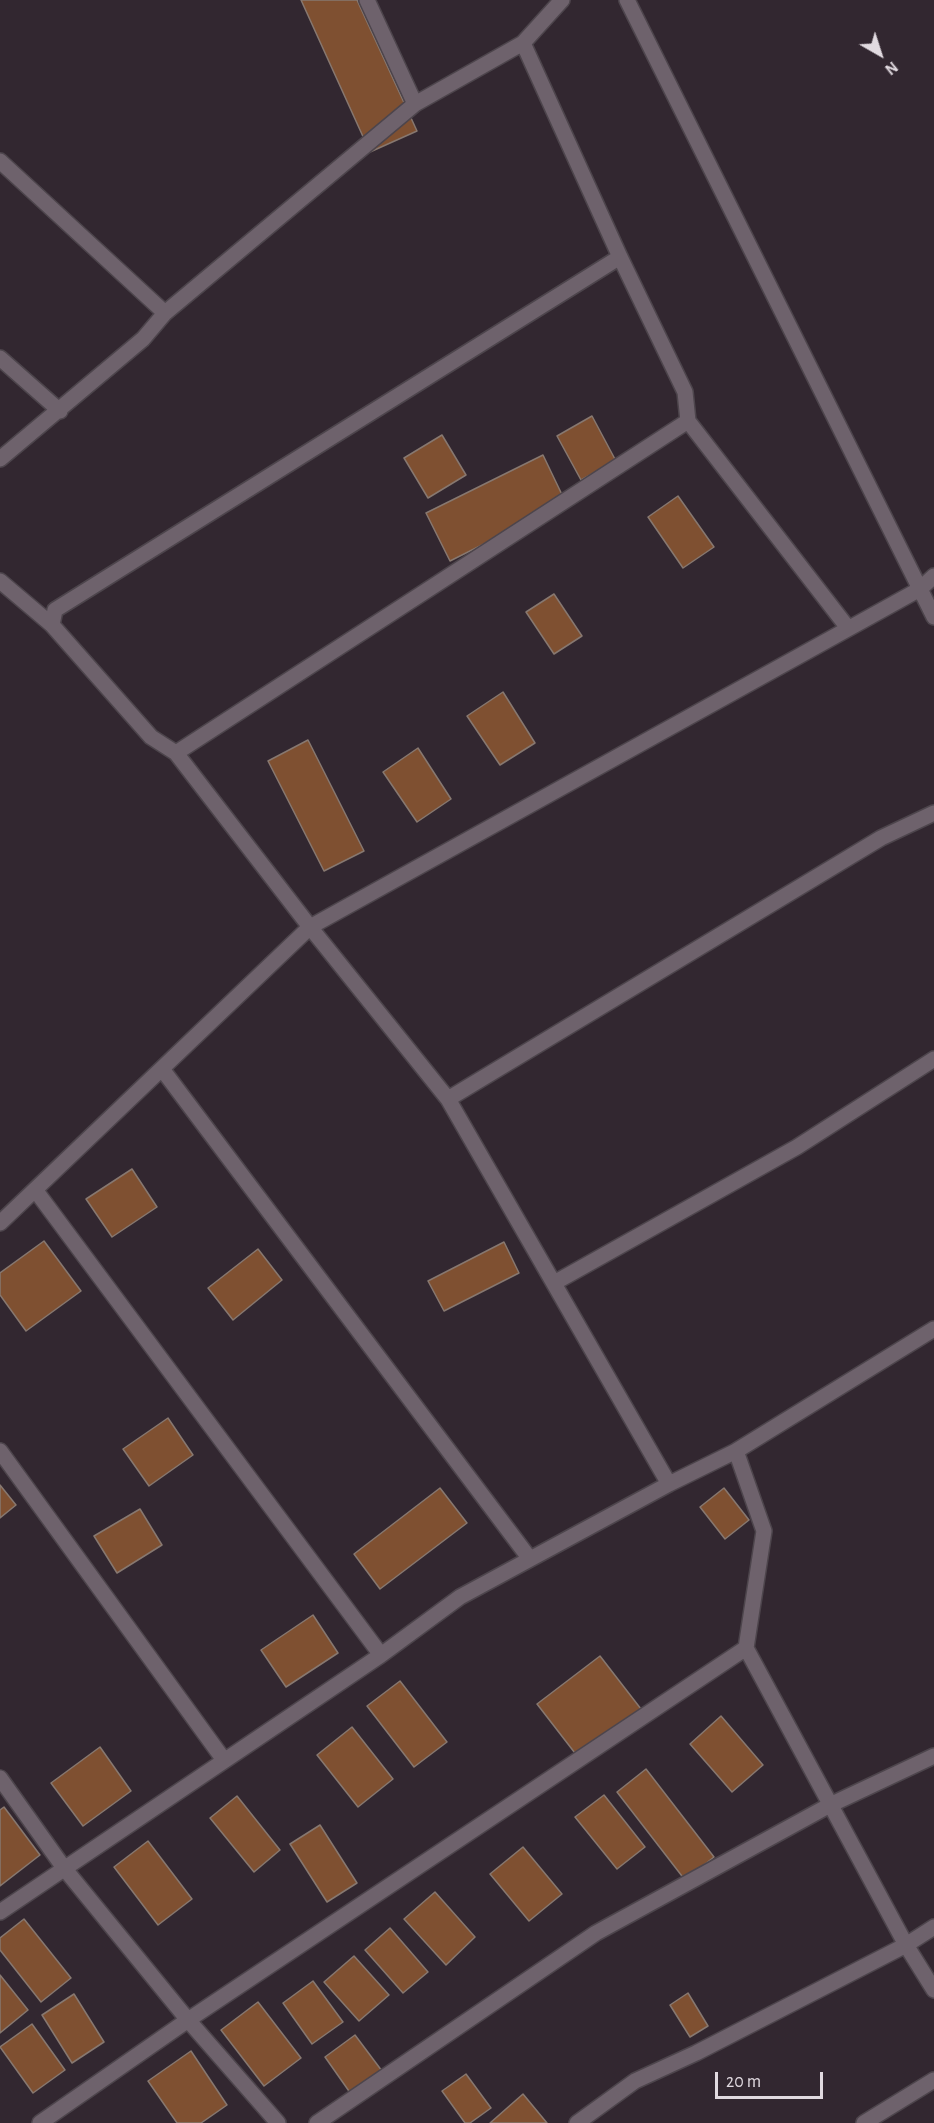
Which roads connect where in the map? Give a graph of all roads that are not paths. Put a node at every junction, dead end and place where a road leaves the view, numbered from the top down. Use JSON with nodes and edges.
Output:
{"nodes":[{"id":1,"x":367,"y":0,"type":"edge"},
{"id":2,"x":562,"y":0,"type":"edge"},
{"id":3,"x":627,"y":0,"type":"edge"},
{"id":4,"x":523,"y":43,"type":"junction"},
{"id":5,"x":415,"y":104,"type":"junction"},
{"id":6,"x":0,"y":162,"type":"edge"},
{"id":7,"x":620,"y":257,"type":"junction"},
{"id":8,"x":165,"y":313,"type":"junction"},
{"id":9,"x":0,"y":358,"type":"edge"},
{"id":10,"x":60,"y":411,"type":"junction"},
{"id":11,"x":688,"y":422,"type":"junction"},
{"id":12,"x":0,"y":459,"type":"edge"},
{"id":13,"x":934,"y":576,"type":"edge"},
{"id":14,"x":0,"y":581,"type":"edge"},
{"id":15,"x":920,"y":588,"type":"junction"},
{"id":16,"x":934,"y":617,"type":"edge"},
{"id":17,"x":52,"y":625,"type":"junction"},
{"id":18,"x":848,"y":628,"type":"junction"},
{"id":19,"x":176,"y":753,"type":"junction"},
{"id":20,"x":934,"y":813,"type":"edge"},
{"id":21,"x":310,"y":927,"type":"junction"},
{"id":22,"x":934,"y":1059,"type":"edge"},
{"id":23,"x":162,"y":1070,"type":"junction"},
{"id":24,"x":448,"y":1099,"type":"junction"},
{"id":25,"x":36,"y":1191,"type":"junction"},
{"id":26,"x":0,"y":1223,"type":"edge"},
{"id":27,"x":554,"y":1283,"type":"junction"},
{"id":28,"x":934,"y":1329,"type":"edge"},
{"id":29,"x":0,"y":1451,"type":"edge"},
{"id":30,"x":736,"y":1451,"type":"junction"},
{"id":31,"x":669,"y":1484,"type":"junction"},
{"id":32,"x":530,"y":1559,"type":"junction"},
{"id":33,"x":746,"y":1648,"type":"junction"},
{"id":34,"x":381,"y":1655,"type":"junction"},
{"id":35,"x":934,"y":1756,"type":"edge"},
{"id":36,"x":224,"y":1760,"type":"junction"},
{"id":37,"x":0,"y":1778,"type":"edge"},
{"id":38,"x":830,"y":1805,"type":"junction"},
{"id":39,"x":64,"y":1868,"type":"junction"},
{"id":40,"x":0,"y":1912,"type":"edge"},
{"id":41,"x":934,"y":1927,"type":"edge"},
{"id":42,"x":906,"y":1945,"type":"junction"},
{"id":43,"x":934,"y":1990,"type":"edge"},
{"id":44,"x":188,"y":2020,"type":"junction"},
{"id":45,"x":934,"y":2080,"type":"edge"},
{"id":46,"x":40,"y":2123,"type":"edge"},
{"id":47,"x":278,"y":2123,"type":"edge"},
{"id":48,"x":317,"y":2123,"type":"edge"},
{"id":49,"x":577,"y":2123,"type":"edge"},
{"id":50,"x":864,"y":2123,"type":"edge"}],
"edges":[{"from":1,"to":5,"type":"street"},
{"from":2,"to":4,"type":"street"},
{"from":3,"to":15,"type":"street"},
{"from":4,"to":5,"type":"street"},
{"from":4,"to":7,"type":"street"},
{"from":5,"to":8,"type":"street"},
{"from":6,"to":8,"type":"street"},
{"from":7,"to":11,"type":"street"},
{"from":7,"to":17,"type":"street"},
{"from":8,"to":10,"type":"street"},
{"from":9,"to":10,"type":"street"},
{"from":10,"to":12,"type":"street"},
{"from":11,"to":18,"type":"street"},
{"from":11,"to":19,"type":"street"},
{"from":13,"to":15,"type":"street"},
{"from":14,"to":17,"type":"street"},
{"from":15,"to":16,"type":"street"},
{"from":15,"to":18,"type":"street"},
{"from":17,"to":19,"type":"street"},
{"from":18,"to":21,"type":"street"},
{"from":19,"to":21,"type":"street"},
{"from":20,"to":24,"type":"street"},
{"from":21,"to":23,"type":"street"},
{"from":21,"to":24,"type":"street"},
{"from":22,"to":27,"type":"street"},
{"from":23,"to":25,"type":"street"},
{"from":23,"to":32,"type":"street"},
{"from":24,"to":27,"type":"street"},
{"from":25,"to":26,"type":"street"},
{"from":25,"to":34,"type":"street"},
{"from":27,"to":31,"type":"street"},
{"from":28,"to":30,"type":"street"},
{"from":29,"to":36,"type":"street"},
{"from":30,"to":31,"type":"street"},
{"from":30,"to":33,"type":"street"},
{"from":31,"to":32,"type":"street"},
{"from":32,"to":34,"type":"street"},
{"from":33,"to":38,"type":"street"},
{"from":33,"to":44,"type":"street"},
{"from":34,"to":36,"type":"street"},
{"from":35,"to":38,"type":"street"},
{"from":36,"to":39,"type":"street"},
{"from":37,"to":39,"type":"street"},
{"from":38,"to":42,"type":"street"},
{"from":38,"to":48,"type":"street"},
{"from":39,"to":40,"type":"street"},
{"from":39,"to":44,"type":"street"},
{"from":41,"to":42,"type":"street"},
{"from":42,"to":43,"type":"street"},
{"from":42,"to":49,"type":"street"},
{"from":44,"to":46,"type":"street"},
{"from":44,"to":47,"type":"street"},
{"from":45,"to":50,"type":"street"}]}
